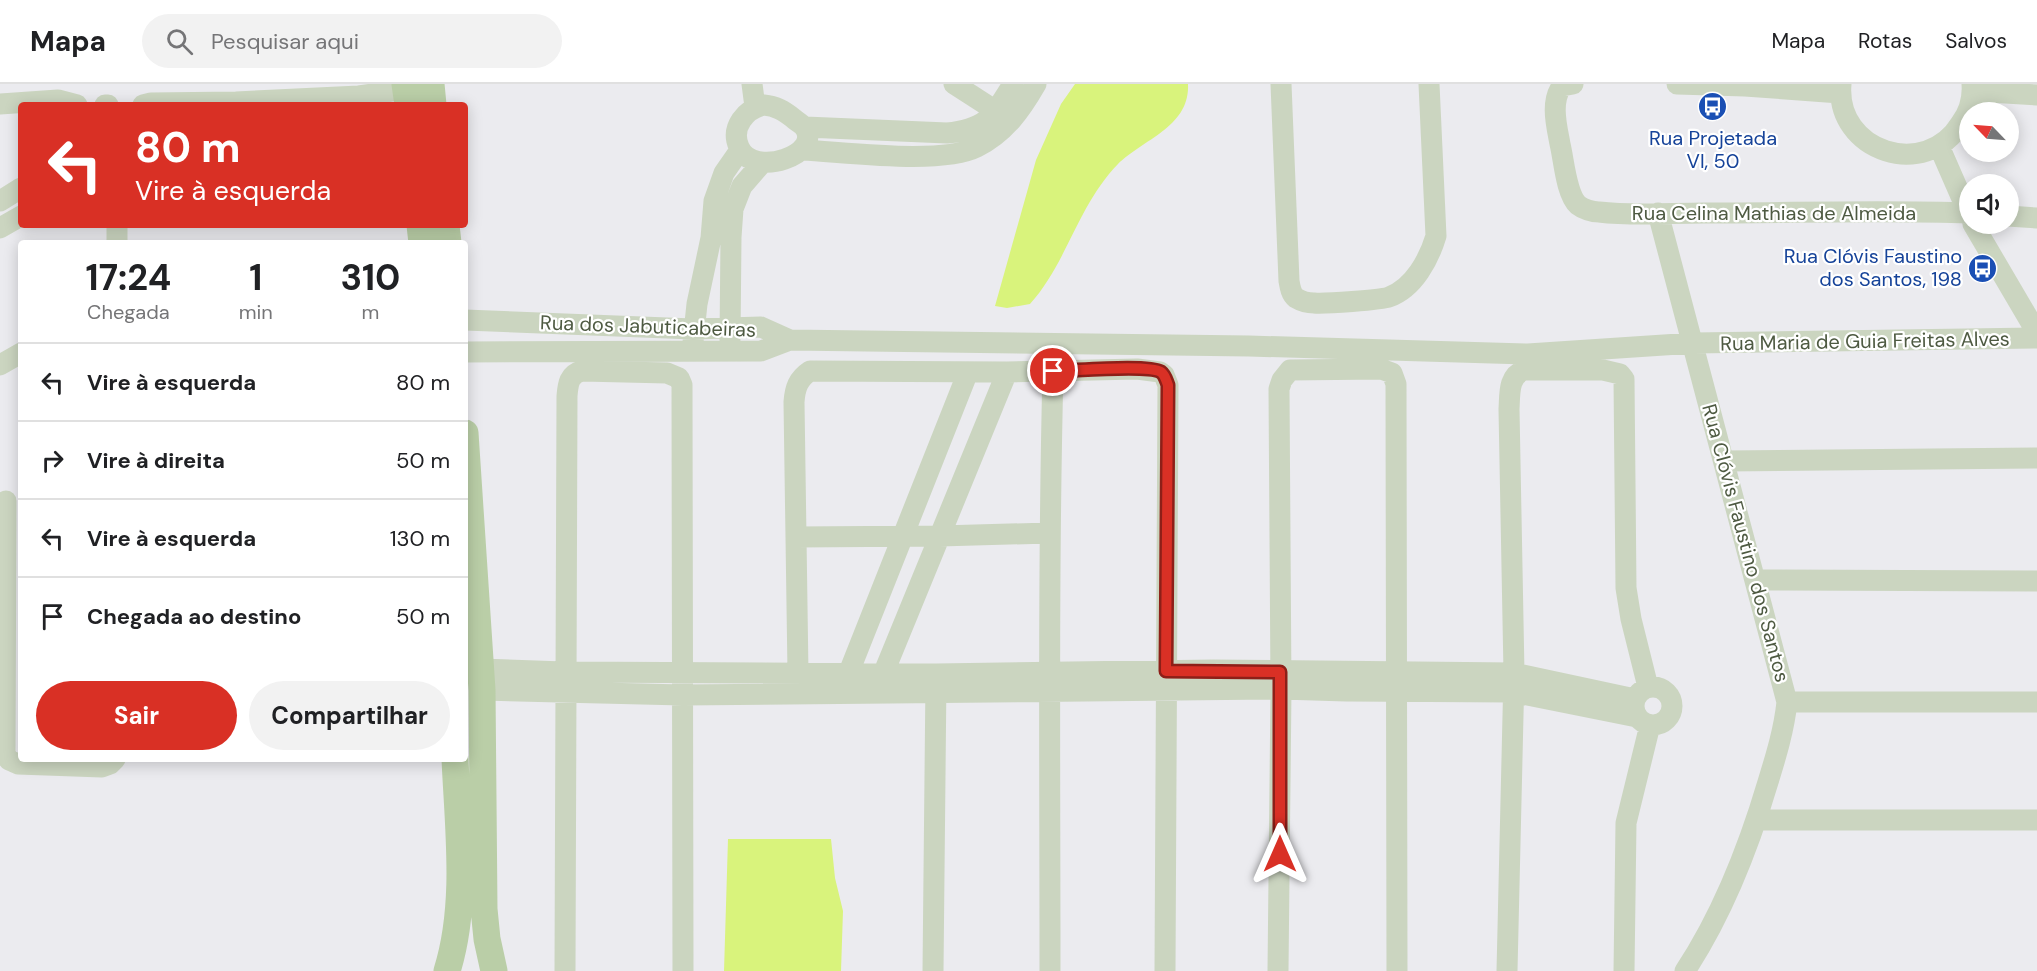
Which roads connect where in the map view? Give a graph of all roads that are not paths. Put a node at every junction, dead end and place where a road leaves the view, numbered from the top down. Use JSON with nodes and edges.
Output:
{"nodes":[{"id":1,"x":752,"y":84,"type":"edge"},
{"id":2,"x":954,"y":84,"type":"edge"},
{"id":3,"x":1013,"y":84,"type":"edge"},
{"id":4,"x":1036,"y":84,"type":"edge"},
{"id":5,"x":1281,"y":84,"type":"edge"},
{"id":6,"x":1429,"y":84,"type":"edge"},
{"id":7,"x":1573,"y":84,"type":"edge"},
{"id":8,"x":1677,"y":84,"type":"edge"},
{"id":9,"x":1745,"y":85,"type":"edge"},
{"id":10,"x":1972,"y":87,"type":"edge"},
{"id":11,"x":1840,"y":88,"type":"edge"},
{"id":12,"x":412,"y":90,"type":"edge"},
{"id":13,"x":2037,"y":95,"type":"edge"},
{"id":14,"x":41,"y":102,"type":"edge"},
{"id":15,"x":66,"y":102,"type":"edge"},
{"id":16,"x":234,"y":102,"type":"edge"},
{"id":17,"x":429,"y":102,"type":"edge"},
{"id":18,"x":18,"y":103,"type":"edge"},
{"id":19,"x":0,"y":104,"type":"edge"},
{"id":20,"x":755,"y":107,"type":"junction"},
{"id":21,"x":996,"y":111,"type":"junction"},
{"id":22,"x":805,"y":127,"type":"junction"},
{"id":23,"x":1939,"y":147,"type":"junction"},
{"id":24,"x":740,"y":150,"type":"junction"},
{"id":25,"x":803,"y":150,"type":"junction"},
{"id":26,"x":762,"y":163,"type":"junction"},
{"id":27,"x":18,"y":190,"type":"edge"},
{"id":28,"x":1959,"y":192,"type":"edge"},
{"id":29,"x":0,"y":201,"type":"edge"},
{"id":30,"x":1658,"y":213,"type":"junction"},
{"id":31,"x":1959,"y":217,"type":"edge"},
{"id":32,"x":2019,"y":217,"type":"edge"},
{"id":33,"x":18,"y":218,"type":"edge"},
{"id":34,"x":2037,"y":218,"type":"edge"},
{"id":35,"x":0,"y":228,"type":"edge"},
{"id":36,"x":1980,"y":234,"type":"edge"},
{"id":37,"x":468,"y":320,"type":"edge"},
{"id":38,"x":731,"y":327,"type":"junction"},
{"id":39,"x":693,"y":329,"type":"junction"},
{"id":40,"x":2037,"y":333,"type":"edge"},
{"id":41,"x":2037,"y":338,"type":"edge"},
{"id":42,"x":790,"y":340,"type":"junction"},
{"id":43,"x":1694,"y":343,"type":"junction"},
{"id":44,"x":468,"y":352,"type":"edge"},
{"id":45,"x":693,"y":352,"type":"junction"},
{"id":46,"x":730,"y":352,"type":"junction"},
{"id":47,"x":18,"y":355,"type":"edge"},
{"id":48,"x":0,"y":365,"type":"edge"},
{"id":49,"x":1053,"y":371,"type":"junction"},
{"id":50,"x":968,"y":372,"type":"junction"},
{"id":51,"x":1007,"y":372,"type":"junction"},
{"id":52,"x":2037,"y":459,"type":"edge"},
{"id":53,"x":1725,"y":461,"type":"junction"},
{"id":54,"x":468,"y":485,"type":"edge"},
{"id":55,"x":9,"y":499,"type":"edge"},
{"id":56,"x":1049,"y":533,"type":"junction"},
{"id":57,"x":940,"y":536,"type":"junction"},
{"id":58,"x":795,"y":537,"type":"junction"},
{"id":59,"x":903,"y":537,"type":"junction"},
{"id":60,"x":1755,"y":580,"type":"junction"},
{"id":61,"x":2037,"y":581,"type":"edge"},
{"id":62,"x":683,"y":672,"type":"junction"},
{"id":63,"x":849,"y":672,"type":"junction"},
{"id":64,"x":884,"y":672,"type":"junction"},
{"id":65,"x":481,"y":679,"type":"junction"},
{"id":66,"x":1280,"y":680,"type":"junction"},
{"id":67,"x":565,"y":681,"type":"junction"},
{"id":68,"x":1166,"y":681,"type":"junction"},
{"id":69,"x":1051,"y":682,"type":"junction"},
{"id":70,"x":1396,"y":682,"type":"junction"},
{"id":71,"x":1513,"y":682,"type":"junction"},
{"id":72,"x":799,"y":683,"type":"junction"},
{"id":73,"x":936,"y":683,"type":"junction"},
{"id":74,"x":683,"y":695,"type":"junction"},
{"id":75,"x":1788,"y":702,"type":"junction"},
{"id":76,"x":2037,"y":702,"type":"edge"},
{"id":77,"x":1643,"y":707,"type":"junction"},
{"id":78,"x":474,"y":744,"type":"edge"},
{"id":79,"x":112,"y":762,"type":"edge"},
{"id":80,"x":455,"y":762,"type":"edge"},
{"id":81,"x":1756,"y":820,"type":"junction"},
{"id":82,"x":2037,"y":820,"type":"edge"},
{"id":83,"x":447,"y":971,"type":"edge"},
{"id":84,"x":494,"y":971,"type":"edge"},
{"id":85,"x":565,"y":971,"type":"edge"},
{"id":86,"x":683,"y":971,"type":"edge"},
{"id":87,"x":933,"y":971,"type":"edge"},
{"id":88,"x":1050,"y":971,"type":"edge"},
{"id":89,"x":1166,"y":971,"type":"edge"},
{"id":90,"x":1278,"y":971,"type":"edge"},
{"id":91,"x":1397,"y":971,"type":"edge"},
{"id":92,"x":1507,"y":971,"type":"edge"},
{"id":93,"x":1624,"y":971,"type":"edge"},
{"id":94,"x":1685,"y":971,"type":"edge"}],
"edges":[{"from":1,"to":20,"type":"street"},
{"from":2,"to":21,"type":"street"},
{"from":3,"to":21,"type":"street"},
{"from":4,"to":25,"type":"street"},
{"from":5,"to":6,"type":"street"},
{"from":7,"to":30,"type":"street","name":"Rua Celina Mathias de Almeida"},
{"from":8,"to":9,"type":"street"},
{"from":9,"to":11,"type":"street"},
{"from":10,"to":13,"type":"street"},
{"from":10,"to":23,"type":"street"},
{"from":11,"to":23,"type":"street"},
{"from":12,"to":16,"type":"street"},
{"from":12,"to":17,"type":"main road"},
{"from":14,"to":15,"type":"street"},
{"from":18,"to":19,"type":"street"},
{"from":20,"to":22,"type":"street"},
{"from":20,"to":24,"type":"street"},
{"from":21,"to":22,"type":"street"},
{"from":22,"to":25,"type":"street"},
{"from":23,"to":28,"type":"street"},
{"from":24,"to":26,"type":"street"},
{"from":24,"to":39,"type":"street"},
{"from":25,"to":26,"type":"street"},
{"from":26,"to":38,"type":"street"},
{"from":27,"to":29,"type":"street"},
{"from":30,"to":31,"type":"street","name":"Rua Celina Mathias de Almeida"},
{"from":30,"to":43,"type":"street","name":"Rua Clóvis Faustino dos Santos"},
{"from":32,"to":34,"type":"street"},
{"from":33,"to":35,"type":"street"},
{"from":36,"to":40,"type":"street"},
{"from":37,"to":39,"type":"street","name":"Rua dos Jabuticabeiras"},
{"from":38,"to":39,"type":"street","name":"Rua dos Jabuticabeiras"},
{"from":38,"to":42,"type":"street","name":"Rua dos Jabuticabeiras"},
{"from":38,"to":46,"type":"street"},
{"from":39,"to":45,"type":"street"},
{"from":41,"to":43,"type":"street","name":"Rua Maria de Guia Freitas Alves"},
{"from":42,"to":43,"type":"street","name":"Rua Maria de Guia Freitas Alves"},
{"from":42,"to":46,"type":"street","name":"Rua dos Jabuticabeiras"},
{"from":43,"to":53,"type":"street","name":"Rua Clóvis Faustino dos Santos"},
{"from":44,"to":45,"type":"street","name":"Rua dos Jabuticabeiras"},
{"from":45,"to":46,"type":"street","name":"Rua dos Jabuticabeiras"},
{"from":47,"to":48,"type":"street"},
{"from":49,"to":51,"type":"street"},
{"from":49,"to":56,"type":"street"},
{"from":49,"to":68,"type":"street"},
{"from":50,"to":51,"type":"street"},
{"from":50,"to":58,"type":"street"},
{"from":50,"to":59,"type":"street"},
{"from":51,"to":57,"type":"street"},
{"from":52,"to":53,"type":"street"},
{"from":53,"to":60,"type":"street","name":"Rua Clóvis Faustino dos Santos"},
{"from":54,"to":65,"type":"main road"},
{"from":55,"to":79,"type":"street"},
{"from":56,"to":57,"type":"street"},
{"from":56,"to":69,"type":"street"},
{"from":57,"to":59,"type":"street"},
{"from":57,"to":64,"type":"street"},
{"from":58,"to":59,"type":"street"},
{"from":58,"to":72,"type":"street"},
{"from":59,"to":63,"type":"street"},
{"from":60,"to":61,"type":"street"},
{"from":60,"to":75,"type":"street","name":"Rua Clóvis Faustino dos Santos"},
{"from":62,"to":67,"type":"street"},
{"from":62,"to":67,"type":"street"},
{"from":62,"to":72,"type":"street"},
{"from":62,"to":74,"type":"street"},
{"from":63,"to":64,"type":"street"},
{"from":63,"to":72,"type":"street"},
{"from":64,"to":73,"type":"street"},
{"from":65,"to":67,"type":"street"},
{"from":65,"to":78,"type":"main road"},
{"from":66,"to":68,"type":"street"},
{"from":66,"to":70,"type":"street"},
{"from":66,"to":70,"type":"street"},
{"from":66,"to":90,"type":"street"},
{"from":67,"to":74,"type":"street"},
{"from":67,"to":85,"type":"street"},
{"from":68,"to":69,"type":"street"},
{"from":68,"to":89,"type":"street"},
{"from":69,"to":73,"type":"street"},
{"from":69,"to":88,"type":"street"},
{"from":70,"to":71,"type":"street"},
{"from":70,"to":91,"type":"street"},
{"from":71,"to":77,"type":"street"},
{"from":71,"to":77,"type":"street"},
{"from":71,"to":92,"type":"street"},
{"from":72,"to":73,"type":"street"},
{"from":72,"to":74,"type":"street"},
{"from":73,"to":87,"type":"street"},
{"from":74,"to":86,"type":"street"},
{"from":75,"to":76,"type":"street","name":"Rua Clóvis Faustino dos Santos"},
{"from":75,"to":81,"type":"street"},
{"from":77,"to":93,"type":"street"},
{"from":78,"to":84,"type":"main road"},
{"from":80,"to":83,"type":"main road"},
{"from":81,"to":82,"type":"street"},
{"from":81,"to":94,"type":"street"}]}
